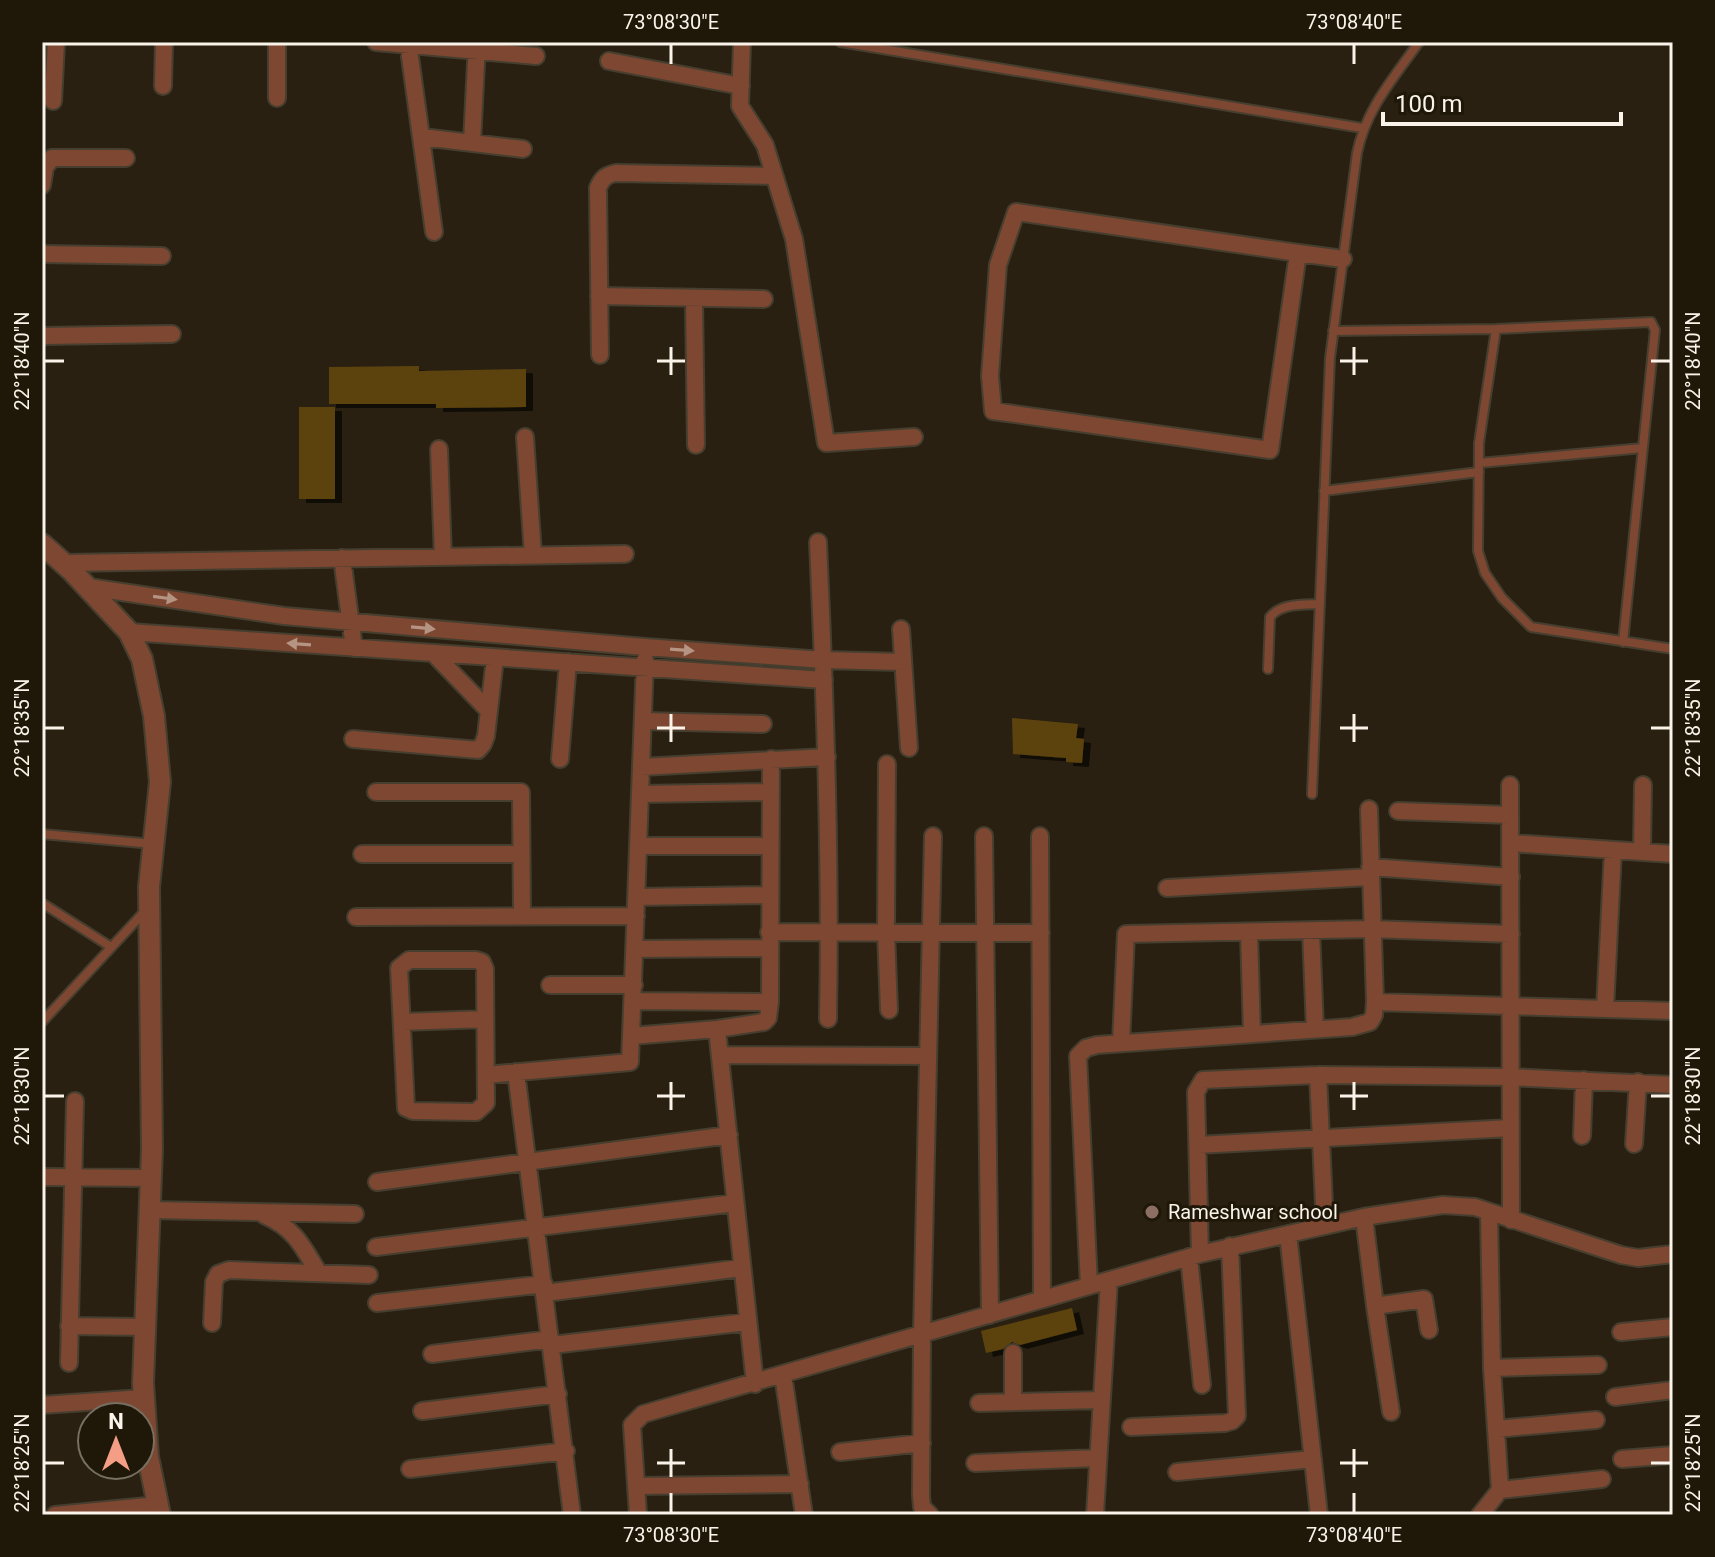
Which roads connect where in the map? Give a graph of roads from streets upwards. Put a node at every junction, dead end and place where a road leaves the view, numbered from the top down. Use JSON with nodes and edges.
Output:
{"nodes":[{"id":1,"x":56,"y":42,"type":"edge"},
{"id":2,"x":164,"y":42,"type":"edge"},
{"id":3,"x":277,"y":42,"type":"edge"},
{"id":4,"x":376,"y":42,"type":"edge"},
{"id":5,"x":742,"y":42,"type":"edge"},
{"id":6,"x":408,"y":43,"type":"edge"},
{"id":7,"x":476,"y":46,"type":"edge"},
{"id":8,"x":536,"y":56,"type":"dead end"},
{"id":9,"x":609,"y":61,"type":"dead end"},
{"id":10,"x":163,"y":86,"type":"dead end"},
{"id":11,"x":741,"y":86,"type":"junction"},
{"id":12,"x":277,"y":98,"type":"dead end"},
{"id":13,"x":53,"y":101,"type":"dead end"},
{"id":14,"x":422,"y":137,"type":"junction"},
{"id":15,"x":472,"y":143,"type":"junction"},
{"id":16,"x":523,"y":149,"type":"dead end"},
{"id":17,"x":126,"y":158,"type":"dead end"},
{"id":18,"x":774,"y":176,"type":"junction"},
{"id":19,"x":42,"y":185,"type":"edge"},
{"id":20,"x":434,"y":232,"type":"dead end"},
{"id":21,"x":1298,"y":253,"type":"junction"},
{"id":22,"x":42,"y":254,"type":"edge"},
{"id":23,"x":162,"y":256,"type":"dead end"},
{"id":24,"x":1343,"y":259,"type":"road end"},
{"id":25,"x":599,"y":296,"type":"junction"},
{"id":26,"x":694,"y":298,"type":"junction"},
{"id":27,"x":764,"y":299,"type":"dead end"},
{"id":28,"x":172,"y":334,"type":"dead end"},
{"id":29,"x":42,"y":336,"type":"edge"},
{"id":30,"x":600,"y":355,"type":"dead end"},
{"id":31,"x":525,"y":437,"type":"dead end"},
{"id":32,"x":914,"y":437,"type":"dead end"},
{"id":33,"x":696,"y":445,"type":"dead end"},
{"id":34,"x":439,"y":449,"type":"dead end"},
{"id":35,"x":818,"y":542,"type":"dead end"},
{"id":36,"x":42,"y":544,"type":"edge"},
{"id":37,"x":625,"y":554,"type":"dead end"},
{"id":38,"x":533,"y":555,"type":"junction"},
{"id":39,"x":443,"y":557,"type":"junction"},
{"id":40,"x":342,"y":558,"type":"junction"},
{"id":41,"x":64,"y":563,"type":"junction"},
{"id":42,"x":88,"y":587,"type":"junction"},
{"id":43,"x":350,"y":621,"type":"junction"},
{"id":44,"x":901,"y":629,"type":"dead end"},
{"id":45,"x":129,"y":632,"type":"junction"},
{"id":46,"x":645,"y":647,"type":"junction"},
{"id":47,"x":354,"y":648,"type":"junction"},
{"id":48,"x":434,"y":654,"type":"junction"},
{"id":49,"x":495,"y":658,"type":"junction"},
{"id":50,"x":823,"y":660,"type":"junction"},
{"id":51,"x":568,"y":662,"type":"junction"},
{"id":52,"x":903,"y":662,"type":"junction"},
{"id":53,"x":644,"y":669,"type":"junction"},
{"id":54,"x":824,"y":680,"type":"junction"},
{"id":55,"x":489,"y":711,"type":"junction"},
{"id":56,"x":643,"y":721,"type":"junction"},
{"id":57,"x":763,"y":724,"type":"dead end"},
{"id":58,"x":353,"y":739,"type":"dead end"},
{"id":59,"x":909,"y":748,"type":"dead end"},
{"id":60,"x":827,"y":757,"type":"junction"},
{"id":61,"x":560,"y":759,"type":"dead end"},
{"id":62,"x":771,"y":759,"type":"junction"},
{"id":63,"x":887,"y":764,"type":"dead end"},
{"id":64,"x":641,"y":767,"type":"junction"},
{"id":65,"x":1510,"y":785,"type":"dead end"},
{"id":66,"x":1643,"y":785,"type":"dead end"},
{"id":67,"x":376,"y":792,"type":"dead end"},
{"id":68,"x":771,"y":792,"type":"junction"},
{"id":69,"x":640,"y":794,"type":"junction"},
{"id":70,"x":1369,"y":809,"type":"dead end"},
{"id":71,"x":1398,"y":811,"type":"dead end"},
{"id":72,"x":1510,"y":815,"type":"junction"},
{"id":73,"x":933,"y":836,"type":"dead end"},
{"id":74,"x":984,"y":836,"type":"dead end"},
{"id":75,"x":1040,"y":836,"type":"dead end"},
{"id":76,"x":1511,"y":843,"type":"junction"},
{"id":77,"x":638,"y":846,"type":"junction"},
{"id":78,"x":770,"y":846,"type":"junction"},
{"id":79,"x":1613,"y":850,"type":"junction"},
{"id":80,"x":1642,"y":851,"type":"junction"},
{"id":81,"x":362,"y":854,"type":"dead end"},
{"id":82,"x":520,"y":854,"type":"junction"},
{"id":83,"x":1673,"y":854,"type":"edge"},
{"id":84,"x":1370,"y":872,"type":"junction"},
{"id":85,"x":1511,"y":877,"type":"junction"},
{"id":86,"x":1167,"y":888,"type":"dead end"},
{"id":87,"x":770,"y":895,"type":"junction"},
{"id":88,"x":636,"y":897,"type":"junction"},
{"id":89,"x":522,"y":916,"type":"junction"},
{"id":90,"x":636,"y":916,"type":"junction"},
{"id":91,"x":356,"y":917,"type":"dead end"},
{"id":92,"x":1371,"y":929,"type":"junction"},
{"id":93,"x":1311,"y":931,"type":"junction"},
{"id":94,"x":830,"y":932,"type":"junction"},
{"id":95,"x":886,"y":932,"type":"junction"},
{"id":96,"x":931,"y":932,"type":"junction"},
{"id":97,"x":1249,"y":932,"type":"junction"},
{"id":98,"x":985,"y":933,"type":"junction"},
{"id":99,"x":1041,"y":933,"type":"junction"},
{"id":100,"x":1511,"y":934,"type":"junction"},
{"id":101,"x":769,"y":940,"type":"junction"},
{"id":102,"x":635,"y":949,"type":"junction"},
{"id":103,"x":550,"y":985,"type":"dead end"},
{"id":104,"x":634,"y":993,"type":"junction"},
{"id":105,"x":770,"y":1002,"type":"junction"},
{"id":106,"x":1375,"y":1002,"type":"junction"},
{"id":107,"x":1511,"y":1006,"type":"junction"},
{"id":108,"x":1605,"y":1009,"type":"junction"},
{"id":109,"x":889,"y":1010,"type":"dead end"},
{"id":110,"x":1673,"y":1011,"type":"edge"},
{"id":111,"x":485,"y":1019,"type":"junction"},
{"id":112,"x":828,"y":1019,"type":"dead end"},
{"id":113,"x":402,"y":1022,"type":"junction"},
{"id":114,"x":717,"y":1029,"type":"junction"},
{"id":115,"x":1315,"y":1029,"type":"junction"},
{"id":116,"x":1252,"y":1034,"type":"junction"},
{"id":117,"x":631,"y":1036,"type":"junction"},
{"id":118,"x":1121,"y":1043,"type":"junction"},
{"id":119,"x":720,"y":1055,"type":"junction"},
{"id":120,"x":928,"y":1056,"type":"junction"},
{"id":121,"x":516,"y":1072,"type":"junction"},
{"id":122,"x":486,"y":1075,"type":"junction"},
{"id":123,"x":1318,"y":1075,"type":"junction"},
{"id":124,"x":1511,"y":1077,"type":"junction"},
{"id":125,"x":1584,"y":1080,"type":"junction"},
{"id":126,"x":1638,"y":1082,"type":"junction"},
{"id":127,"x":1673,"y":1085,"type":"edge"},
{"id":128,"x":75,"y":1101,"type":"dead end"},
{"id":129,"x":1511,"y":1128,"type":"junction"},
{"id":130,"x":729,"y":1135,"type":"junction"},
{"id":131,"x":1582,"y":1136,"type":"dead end"},
{"id":132,"x":1321,"y":1138,"type":"junction"},
{"id":133,"x":1634,"y":1144,"type":"dead end"},
{"id":134,"x":1198,"y":1145,"type":"junction"},
{"id":135,"x":528,"y":1163,"type":"junction"},
{"id":136,"x":42,"y":1177,"type":"edge"},
{"id":137,"x":72,"y":1177,"type":"junction"},
{"id":138,"x":151,"y":1178,"type":"junction"},
{"id":139,"x":377,"y":1182,"type":"dead end"},
{"id":140,"x":735,"y":1203,"type":"junction"},
{"id":141,"x":149,"y":1210,"type":"junction"},
{"id":142,"x":259,"y":1212,"type":"junction"},
{"id":143,"x":1489,"y":1213,"type":"junction"},
{"id":144,"x":355,"y":1214,"type":"dead end"},
{"id":145,"x":1364,"y":1217,"type":"junction"},
{"id":146,"x":1511,"y":1220,"type":"junction"},
{"id":147,"x":1325,"y":1226,"type":"junction"},
{"id":148,"x":536,"y":1228,"type":"junction"},
{"id":149,"x":1288,"y":1234,"type":"junction"},
{"id":150,"x":1230,"y":1246,"type":"junction"},
{"id":151,"x":376,"y":1247,"type":"dead end"},
{"id":152,"x":1673,"y":1254,"type":"edge"},
{"id":153,"x":1195,"y":1255,"type":"junction"},
{"id":154,"x":741,"y":1268,"type":"junction"},
{"id":155,"x":318,"y":1272,"type":"junction"},
{"id":156,"x":369,"y":1275,"type":"dead end"},
{"id":157,"x":1109,"y":1280,"type":"junction"},
{"id":158,"x":1089,"y":1285,"type":"junction"},
{"id":159,"x":544,"y":1289,"type":"junction"},
{"id":160,"x":1042,"y":1297,"type":"junction"},
{"id":161,"x":377,"y":1303,"type":"dead end"},
{"id":162,"x":1375,"y":1306,"type":"junction"},
{"id":163,"x":990,"y":1315,"type":"junction"},
{"id":164,"x":747,"y":1322,"type":"junction"},
{"id":165,"x":212,"y":1323,"type":"dead end"},
{"id":166,"x":69,"y":1326,"type":"junction"},
{"id":167,"x":144,"y":1327,"type":"junction"},
{"id":168,"x":1673,"y":1327,"type":"edge"},
{"id":169,"x":1429,"y":1330,"type":"dead end"},
{"id":170,"x":1621,"y":1332,"type":"dead end"},
{"id":171,"x":922,"y":1334,"type":"junction"},
{"id":172,"x":551,"y":1342,"type":"junction"},
{"id":173,"x":1013,"y":1353,"type":"dead end"},
{"id":174,"x":432,"y":1354,"type":"dead end"},
{"id":175,"x":69,"y":1363,"type":"dead end"},
{"id":176,"x":1598,"y":1365,"type":"dead end"},
{"id":177,"x":1492,"y":1368,"type":"junction"},
{"id":178,"x":783,"y":1375,"type":"junction"},
{"id":179,"x":755,"y":1384,"type":"junction"},
{"id":180,"x":1202,"y":1385,"type":"dead end"},
{"id":181,"x":1673,"y":1390,"type":"edge"},
{"id":182,"x":558,"y":1394,"type":"junction"},
{"id":183,"x":1615,"y":1397,"type":"dead end"},
{"id":184,"x":144,"y":1398,"type":"junction"},
{"id":185,"x":1102,"y":1400,"type":"junction"},
{"id":186,"x":1013,"y":1402,"type":"junction"},
{"id":187,"x":979,"y":1403,"type":"dead end"},
{"id":188,"x":42,"y":1405,"type":"edge"},
{"id":189,"x":422,"y":1411,"type":"dead end"},
{"id":190,"x":1391,"y":1412,"type":"dead end"},
{"id":191,"x":1596,"y":1420,"type":"dead end"},
{"id":192,"x":1131,"y":1427,"type":"dead end"},
{"id":193,"x":1496,"y":1429,"type":"junction"},
{"id":194,"x":922,"y":1443,"type":"junction"},
{"id":195,"x":566,"y":1451,"type":"junction"},
{"id":196,"x":840,"y":1452,"type":"dead end"},
{"id":197,"x":1673,"y":1455,"type":"edge"},
{"id":198,"x":1098,"y":1458,"type":"junction"},
{"id":199,"x":1313,"y":1459,"type":"junction"},
{"id":200,"x":1622,"y":1459,"type":"dead end"},
{"id":201,"x":975,"y":1463,"type":"dead end"},
{"id":202,"x":410,"y":1469,"type":"dead end"},
{"id":203,"x":1177,"y":1472,"type":"dead end"},
{"id":204,"x":1602,"y":1479,"type":"dead end"},
{"id":205,"x":800,"y":1484,"type":"junction"},
{"id":206,"x":636,"y":1486,"type":"junction"},
{"id":207,"x":1500,"y":1490,"type":"junction"},
{"id":208,"x":159,"y":1510,"type":"edge"},
{"id":209,"x":55,"y":1515,"type":"edge"},
{"id":210,"x":572,"y":1515,"type":"edge"},
{"id":211,"x":638,"y":1515,"type":"edge"},
{"id":212,"x":804,"y":1515,"type":"edge"},
{"id":213,"x":930,"y":1515,"type":"edge"},
{"id":214,"x":1095,"y":1515,"type":"edge"},
{"id":215,"x":1319,"y":1515,"type":"edge"},
{"id":216,"x":1480,"y":1515,"type":"edge"}],
"edges":[{"from":1,"to":13,"type":"street"},
{"from":2,"to":10,"type":"street"},
{"from":3,"to":12,"type":"street"},
{"from":4,"to":6,"type":"street"},
{"from":5,"to":11,"type":"street"},
{"from":6,"to":7,"type":"street"},
{"from":6,"to":14,"type":"street"},
{"from":7,"to":8,"type":"street"},
{"from":7,"to":15,"type":"street"},
{"from":9,"to":11,"type":"street"},
{"from":11,"to":18,"type":"street"},
{"from":14,"to":15,"type":"street"},
{"from":14,"to":20,"type":"street"},
{"from":15,"to":16,"type":"street"},
{"from":17,"to":19,"type":"street"},
{"from":18,"to":25,"type":"street"},
{"from":18,"to":32,"type":"street"},
{"from":21,"to":21,"type":"street"},
{"from":21,"to":24,"type":"street"},
{"from":22,"to":23,"type":"street"},
{"from":25,"to":26,"type":"street"},
{"from":25,"to":30,"type":"street"},
{"from":26,"to":27,"type":"street"},
{"from":26,"to":33,"type":"street"},
{"from":28,"to":29,"type":"street"},
{"from":31,"to":38,"type":"street"},
{"from":34,"to":39,"type":"street"},
{"from":35,"to":50,"type":"street"},
{"from":36,"to":41,"type":"street"},
{"from":37,"to":38,"type":"street"},
{"from":38,"to":39,"type":"street"},
{"from":39,"to":40,"type":"street"},
{"from":40,"to":41,"type":"street"},
{"from":40,"to":43,"type":"street"},
{"from":41,"to":42,"type":"street"},
{"from":42,"to":43,"type":"street","one_way":true},
{"from":42,"to":45,"type":"street"},
{"from":43,"to":46,"type":"street","one_way":true},
{"from":43,"to":47,"type":"street"},
{"from":44,"to":52,"type":"street"},
{"from":47,"to":45,"type":"street","one_way":true},
{"from":45,"to":138,"type":"street"},
{"from":46,"to":50,"type":"street","one_way":true},
{"from":46,"to":53,"type":"street"},
{"from":47,"to":48,"type":"street"},
{"from":48,"to":49,"type":"street"},
{"from":48,"to":55,"type":"street"},
{"from":49,"to":51,"type":"street"},
{"from":49,"to":55,"type":"street"},
{"from":50,"to":52,"type":"street"},
{"from":50,"to":54,"type":"street"},
{"from":51,"to":53,"type":"street"},
{"from":51,"to":61,"type":"street"},
{"from":52,"to":59,"type":"street"},
{"from":53,"to":54,"type":"street"},
{"from":53,"to":56,"type":"street"},
{"from":54,"to":60,"type":"street"},
{"from":55,"to":58,"type":"street"},
{"from":56,"to":57,"type":"street"},
{"from":56,"to":64,"type":"street"},
{"from":60,"to":62,"type":"street"},
{"from":60,"to":94,"type":"street"},
{"from":62,"to":64,"type":"street"},
{"from":62,"to":68,"type":"street"},
{"from":63,"to":95,"type":"street"},
{"from":64,"to":69,"type":"street"},
{"from":65,"to":72,"type":"street"},
{"from":66,"to":80,"type":"street"},
{"from":67,"to":82,"type":"street"},
{"from":68,"to":69,"type":"street"},
{"from":68,"to":78,"type":"street"},
{"from":69,"to":77,"type":"street"},
{"from":70,"to":84,"type":"street"},
{"from":71,"to":72,"type":"street"},
{"from":72,"to":76,"type":"street"},
{"from":73,"to":96,"type":"street"},
{"from":74,"to":98,"type":"street"},
{"from":75,"to":99,"type":"street"},
{"from":76,"to":79,"type":"street"},
{"from":76,"to":85,"type":"street"},
{"from":77,"to":78,"type":"street"},
{"from":77,"to":88,"type":"street"},
{"from":78,"to":87,"type":"street"},
{"from":79,"to":80,"type":"street"},
{"from":79,"to":108,"type":"street"},
{"from":80,"to":83,"type":"street"},
{"from":81,"to":82,"type":"street"},
{"from":82,"to":89,"type":"street"},
{"from":84,"to":85,"type":"street"},
{"from":84,"to":86,"type":"street"},
{"from":84,"to":92,"type":"street"},
{"from":85,"to":100,"type":"street"},
{"from":87,"to":88,"type":"street"},
{"from":87,"to":101,"type":"street"},
{"from":88,"to":90,"type":"street"},
{"from":89,"to":90,"type":"street"},
{"from":89,"to":91,"type":"street"},
{"from":90,"to":102,"type":"street"},
{"from":92,"to":93,"type":"street"},
{"from":92,"to":100,"type":"street"},
{"from":92,"to":106,"type":"street"},
{"from":93,"to":97,"type":"street"},
{"from":93,"to":115,"type":"street"},
{"from":94,"to":95,"type":"street"},
{"from":94,"to":101,"type":"street"},
{"from":94,"to":112,"type":"street"},
{"from":95,"to":96,"type":"street"},
{"from":95,"to":109,"type":"street"},
{"from":96,"to":98,"type":"street"},
{"from":96,"to":120,"type":"street"},
{"from":97,"to":116,"type":"street"},
{"from":97,"to":118,"type":"street"},
{"from":98,"to":99,"type":"street"},
{"from":98,"to":163,"type":"street"},
{"from":99,"to":160,"type":"street"},
{"from":100,"to":107,"type":"street"},
{"from":101,"to":102,"type":"street"},
{"from":101,"to":105,"type":"street"},
{"from":102,"to":104,"type":"street"},
{"from":103,"to":104,"type":"street"},
{"from":104,"to":105,"type":"street"},
{"from":104,"to":117,"type":"street"},
{"from":105,"to":114,"type":"street"},
{"from":106,"to":107,"type":"street"},
{"from":106,"to":115,"type":"street"},
{"from":107,"to":108,"type":"street"},
{"from":107,"to":124,"type":"street"},
{"from":108,"to":110,"type":"street"},
{"from":111,"to":113,"type":"street"},
{"from":111,"to":113,"type":"street"},
{"from":111,"to":122,"type":"street"},
{"from":113,"to":122,"type":"street"},
{"from":114,"to":117,"type":"street"},
{"from":114,"to":119,"type":"street"},
{"from":115,"to":116,"type":"street"},
{"from":116,"to":118,"type":"street"},
{"from":117,"to":121,"type":"street"},
{"from":118,"to":158,"type":"street"},
{"from":119,"to":120,"type":"street"},
{"from":119,"to":130,"type":"street"},
{"from":120,"to":171,"type":"street"},
{"from":121,"to":122,"type":"street"},
{"from":121,"to":135,"type":"street"},
{"from":123,"to":124,"type":"street"},
{"from":123,"to":132,"type":"street"},
{"from":123,"to":134,"type":"street"},
{"from":124,"to":125,"type":"street"},
{"from":124,"to":129,"type":"street"},
{"from":125,"to":126,"type":"street"},
{"from":125,"to":131,"type":"street"},
{"from":126,"to":127,"type":"street"},
{"from":126,"to":133,"type":"street"},
{"from":128,"to":137,"type":"street"},
{"from":129,"to":132,"type":"street"},
{"from":129,"to":146,"type":"street"},
{"from":130,"to":135,"type":"street"},
{"from":130,"to":140,"type":"street"},
{"from":132,"to":134,"type":"street"},
{"from":132,"to":147,"type":"street"},
{"from":134,"to":153,"type":"street"},
{"from":135,"to":139,"type":"street"},
{"from":135,"to":148,"type":"street"},
{"from":136,"to":137,"type":"street"},
{"from":137,"to":138,"type":"street"},
{"from":137,"to":166,"type":"street"},
{"from":138,"to":141,"type":"street"},
{"from":140,"to":148,"type":"street"},
{"from":140,"to":154,"type":"street"},
{"from":141,"to":142,"type":"street"},
{"from":141,"to":167,"type":"street"},
{"from":142,"to":144,"type":"street"},
{"from":142,"to":155,"type":"street"},
{"from":143,"to":145,"type":"street"},
{"from":143,"to":146,"type":"street"},
{"from":143,"to":177,"type":"street"},
{"from":145,"to":147,"type":"street"},
{"from":145,"to":162,"type":"street"},
{"from":146,"to":152,"type":"street"},
{"from":147,"to":149,"type":"street"},
{"from":148,"to":151,"type":"street"},
{"from":148,"to":159,"type":"street"},
{"from":149,"to":150,"type":"street"},
{"from":149,"to":199,"type":"street"},
{"from":150,"to":153,"type":"street"},
{"from":150,"to":192,"type":"street"},
{"from":153,"to":157,"type":"street"},
{"from":153,"to":180,"type":"street"},
{"from":154,"to":159,"type":"street"},
{"from":154,"to":164,"type":"street"},
{"from":155,"to":156,"type":"street"},
{"from":155,"to":165,"type":"street"},
{"from":157,"to":158,"type":"street"},
{"from":157,"to":185,"type":"street"},
{"from":158,"to":160,"type":"street"},
{"from":159,"to":161,"type":"street"},
{"from":159,"to":172,"type":"street"},
{"from":160,"to":163,"type":"street"},
{"from":162,"to":169,"type":"street"},
{"from":162,"to":190,"type":"street"},
{"from":163,"to":171,"type":"street"},
{"from":164,"to":172,"type":"street"},
{"from":164,"to":179,"type":"street"},
{"from":166,"to":167,"type":"street"},
{"from":166,"to":175,"type":"street"},
{"from":167,"to":184,"type":"street"},
{"from":168,"to":170,"type":"street"},
{"from":171,"to":178,"type":"street"},
{"from":171,"to":194,"type":"street"},
{"from":172,"to":174,"type":"street"},
{"from":172,"to":182,"type":"street"},
{"from":173,"to":186,"type":"street"},
{"from":176,"to":177,"type":"street"},
{"from":177,"to":193,"type":"street"},
{"from":178,"to":179,"type":"street"},
{"from":178,"to":205,"type":"street"},
{"from":179,"to":206,"type":"street"},
{"from":181,"to":183,"type":"street"},
{"from":182,"to":189,"type":"street"},
{"from":182,"to":195,"type":"street"},
{"from":184,"to":188,"type":"street"},
{"from":184,"to":208,"type":"street"},
{"from":185,"to":186,"type":"street"},
{"from":185,"to":198,"type":"street"},
{"from":186,"to":187,"type":"street"},
{"from":191,"to":193,"type":"street"},
{"from":193,"to":207,"type":"street"},
{"from":194,"to":196,"type":"street"},
{"from":194,"to":213,"type":"street"},
{"from":195,"to":202,"type":"street"},
{"from":195,"to":210,"type":"street"},
{"from":197,"to":200,"type":"street"},
{"from":198,"to":201,"type":"street"},
{"from":198,"to":214,"type":"street"},
{"from":199,"to":203,"type":"street"},
{"from":199,"to":215,"type":"street"},
{"from":204,"to":207,"type":"street"},
{"from":205,"to":206,"type":"street"},
{"from":205,"to":212,"type":"street"},
{"from":206,"to":211,"type":"street"},
{"from":207,"to":216,"type":"street"},
{"from":208,"to":209,"type":"street"}]}
